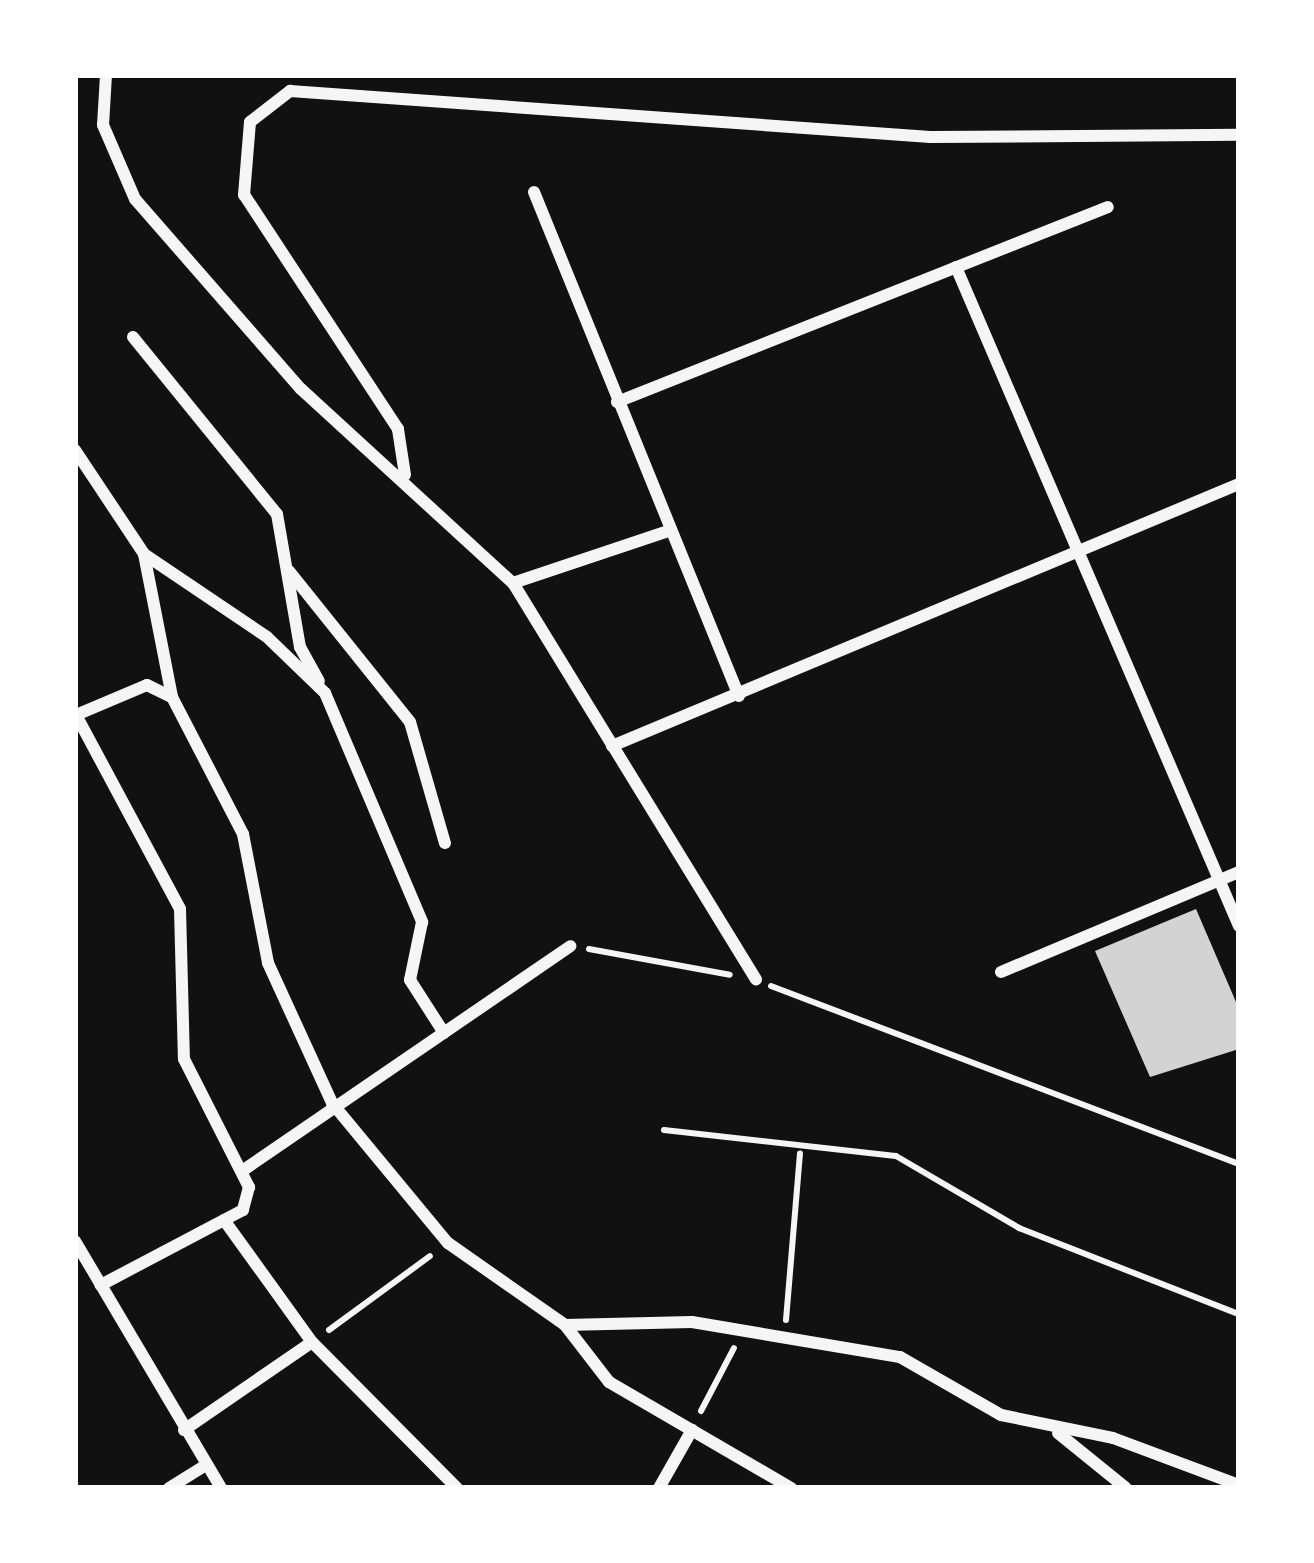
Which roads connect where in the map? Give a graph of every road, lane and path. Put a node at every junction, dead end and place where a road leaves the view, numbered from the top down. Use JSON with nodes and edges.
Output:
{"nodes":[{"id":1,"x":106,"y":75,"type":"edge"},
{"id":2,"x":1239,"y":135,"type":"edge"},
{"id":3,"x":534,"y":192,"type":"dead end"},
{"id":4,"x":1108,"y":207,"type":"dead end"},
{"id":5,"x":956,"y":267,"type":"junction"},
{"id":6,"x":133,"y":337,"type":"dead end"},
{"id":7,"x":617,"y":402,"type":"junction"},
{"id":8,"x":75,"y":450,"type":"edge"},
{"id":9,"x":405,"y":475,"type":"junction"},
{"id":10,"x":1239,"y":484,"type":"edge"},
{"id":11,"x":668,"y":531,"type":"junction"},
{"id":12,"x":144,"y":554,"type":"junction"},
{"id":13,"x":1078,"y":554,"type":"junction"},
{"id":14,"x":289,"y":570,"type":"junction"},
{"id":15,"x":513,"y":583,"type":"junction"},
{"id":16,"x":326,"y":693,"type":"junction"},
{"id":17,"x":739,"y":696,"type":"junction"},
{"id":18,"x":172,"y":697,"type":"junction"},
{"id":19,"x":76,"y":714,"type":"edge"},
{"id":20,"x":612,"y":746,"type":"junction"},
{"id":21,"x":445,"y":843,"type":"dead end"},
{"id":22,"x":1239,"y":872,"type":"edge"},
{"id":23,"x":1220,"y":880,"type":"junction"},
{"id":24,"x":1239,"y":926,"type":"edge"},
{"id":25,"x":570,"y":946,"type":"joint"},
{"id":26,"x":1001,"y":972,"type":"dead end"},
{"id":27,"x":756,"y":980,"type":"junction"},
{"id":28,"x":444,"y":1033,"type":"junction"},
{"id":29,"x":332,"y":1103,"type":"junction"},
{"id":30,"x":664,"y":1130,"type":"dead end"},
{"id":31,"x":800,"y":1153,"type":"junction"},
{"id":32,"x":1239,"y":1164,"type":"edge"},
{"id":33,"x":242,"y":1171,"type":"junction"},
{"id":34,"x":224,"y":1220,"type":"junction"},
{"id":35,"x":75,"y":1241,"type":"edge"},
{"id":36,"x":448,"y":1243,"type":"junction"},
{"id":37,"x":80,"y":1261,"type":"edge"},
{"id":38,"x":101,"y":1286,"type":"junction"},
{"id":39,"x":1239,"y":1314,"type":"edge"},
{"id":40,"x":565,"y":1325,"type":"junction"},
{"id":41,"x":742,"y":1331,"type":"junction"},
{"id":42,"x":784,"y":1336,"type":"junction"},
{"id":43,"x":312,"y":1342,"type":"junction"},
{"id":44,"x":184,"y":1430,"type":"junction"},
{"id":45,"x":692,"y":1430,"type":"junction"},
{"id":46,"x":1058,"y":1433,"type":"junction"},
{"id":47,"x":206,"y":1465,"type":"junction"},
{"id":48,"x":1239,"y":1485,"type":"edge"},
{"id":49,"x":170,"y":1488,"type":"edge"},
{"id":50,"x":221,"y":1488,"type":"edge"},
{"id":51,"x":458,"y":1488,"type":"edge"},
{"id":52,"x":659,"y":1488,"type":"edge"},
{"id":53,"x":791,"y":1488,"type":"edge"},
{"id":54,"x":1126,"y":1488,"type":"edge"}],
"edges":[{"from":1,"to":9,"type":"street"},
{"from":2,"to":9,"type":"street"},
{"from":3,"to":7,"type":"street"},
{"from":4,"to":5,"type":"street"},
{"from":5,"to":7,"type":"street"},
{"from":5,"to":13,"type":"street"},
{"from":6,"to":14,"type":"street"},
{"from":7,"to":11,"type":"street"},
{"from":8,"to":12,"type":"street"},
{"from":9,"to":15,"type":"street"},
{"from":10,"to":13,"type":"street"},
{"from":11,"to":15,"type":"street"},
{"from":11,"to":17,"type":"street"},
{"from":12,"to":16,"type":"street"},
{"from":12,"to":18,"type":"street"},
{"from":13,"to":17,"type":"street"},
{"from":13,"to":23,"type":"street"},
{"from":14,"to":16,"type":"street"},
{"from":14,"to":21,"type":"street"},
{"from":15,"to":20,"type":"street"},
{"from":16,"to":28,"type":"street"},
{"from":17,"to":20,"type":"street"},
{"from":18,"to":19,"type":"street"},
{"from":18,"to":29,"type":"street"},
{"from":19,"to":33,"type":"street"},
{"from":20,"to":27,"type":"street"},
{"from":22,"to":23,"type":"street"},
{"from":23,"to":24,"type":"street"},
{"from":23,"to":26,"type":"street"},
{"from":25,"to":27,"type":"path"},
{"from":25,"to":28,"type":"street"},
{"from":27,"to":32,"type":"path"},
{"from":28,"to":29,"type":"street"},
{"from":29,"to":33,"type":"street"},
{"from":29,"to":36,"type":"street"},
{"from":30,"to":31,"type":"path"},
{"from":31,"to":39,"type":"path"},
{"from":31,"to":42,"type":"path"},
{"from":33,"to":34,"type":"street"},
{"from":34,"to":38,"type":"street"},
{"from":34,"to":43,"type":"street"},
{"from":35,"to":37,"type":"street"},
{"from":36,"to":40,"type":"street"},
{"from":36,"to":43,"type":"path"},
{"from":37,"to":38,"type":"street"},
{"from":38,"to":44,"type":"street"},
{"from":40,"to":41,"type":"street"},
{"from":40,"to":45,"type":"street"},
{"from":41,"to":42,"type":"street"},
{"from":41,"to":45,"type":"path"},
{"from":42,"to":46,"type":"street"},
{"from":43,"to":44,"type":"street"},
{"from":43,"to":51,"type":"street"},
{"from":44,"to":47,"type":"street"},
{"from":45,"to":52,"type":"street"},
{"from":45,"to":53,"type":"street"},
{"from":46,"to":48,"type":"street"},
{"from":46,"to":54,"type":"street"},
{"from":47,"to":49,"type":"street"},
{"from":47,"to":50,"type":"street"}]}
